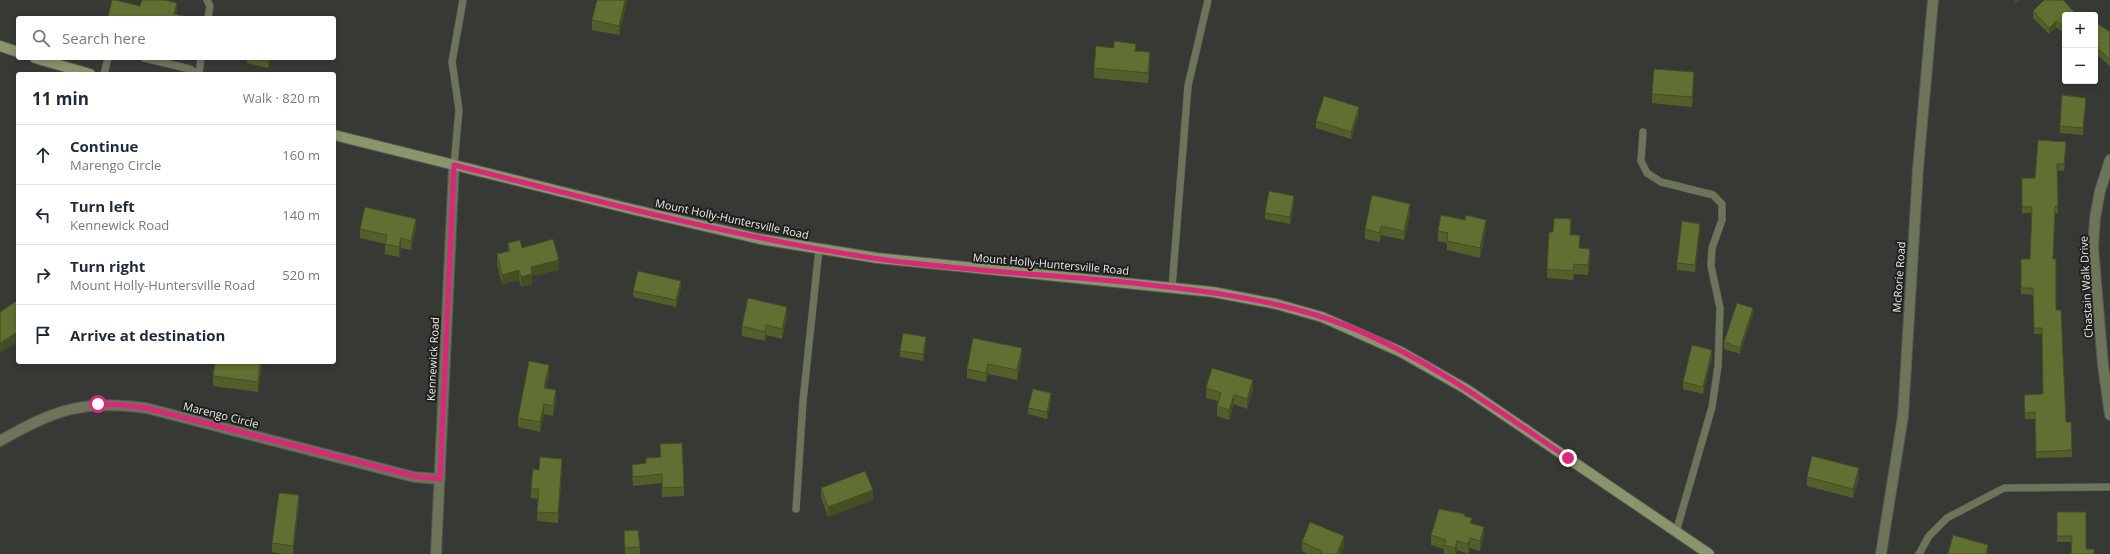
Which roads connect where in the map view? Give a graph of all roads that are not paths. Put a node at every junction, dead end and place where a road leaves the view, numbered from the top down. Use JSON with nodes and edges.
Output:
{"nodes":[{"id":1,"x":207,"y":0,"type":"edge"},
{"id":2,"x":464,"y":0,"type":"edge"},
{"id":3,"x":1208,"y":0,"type":"edge"},
{"id":4,"x":1933,"y":0,"type":"edge"},
{"id":5,"x":208,"y":16,"type":"edge"},
{"id":6,"x":0,"y":46,"type":"edge"},
{"id":7,"x":16,"y":51,"type":"edge"},
{"id":8,"x":42,"y":60,"type":"edge"},
{"id":9,"x":108,"y":60,"type":"edge"},
{"id":10,"x":152,"y":60,"type":"edge"},
{"id":11,"x":201,"y":60,"type":"edge"},
{"id":12,"x":83,"y":72,"type":"edge"},
{"id":13,"x":104,"y":72,"type":"edge"},
{"id":14,"x":195,"y":72,"type":"edge"},
{"id":15,"x":198,"y":72,"type":"edge"},
{"id":16,"x":1644,"y":132,"type":"dead end"},
{"id":17,"x":336,"y":136,"type":"edge"},
{"id":18,"x":2110,"y":160,"type":"edge"},
{"id":19,"x":454,"y":165,"type":"junction"},
{"id":20,"x":819,"y":249,"type":"junction"},
{"id":21,"x":1172,"y":287,"type":"junction"},
{"id":22,"x":2110,"y":415,"type":"edge"},
{"id":23,"x":0,"y":441,"type":"edge"},
{"id":24,"x":440,"y":479,"type":"junction"},
{"id":25,"x":2110,"y":486,"type":"edge"},
{"id":26,"x":796,"y":509,"type":"dead end"},
{"id":27,"x":1676,"y":532,"type":"junction"},
{"id":28,"x":436,"y":554,"type":"edge"},
{"id":29,"x":1709,"y":554,"type":"edge"},
{"id":30,"x":1880,"y":554,"type":"edge"},
{"id":31,"x":1920,"y":554,"type":"edge"}],
"edges":[{"from":1,"to":5,"type":"lane"},
{"from":2,"to":19,"type":"lane"},
{"from":3,"to":21,"type":"lane"},
{"from":4,"to":30,"type":"street","name":"McRorie Road"},
{"from":6,"to":7,"type":"main road"},
{"from":8,"to":12,"type":"main road"},
{"from":9,"to":13,"type":"lane"},
{"from":10,"to":14,"type":"lane"},
{"from":11,"to":15,"type":"lane"},
{"from":16,"to":27,"type":"lane"},
{"from":17,"to":19,"type":"main road","name":"Mount Holly-Huntersville Road"},
{"from":18,"to":22,"type":"street","name":"Chastain Walk Drive"},
{"from":19,"to":20,"type":"main road","name":"Mount Holly-Huntersville Road"},
{"from":19,"to":24,"type":"street","name":"Kennewick Road"},
{"from":20,"to":21,"type":"main road","name":"Mount Holly-Huntersville Road"},
{"from":20,"to":26,"type":"lane"},
{"from":21,"to":27,"type":"main road","name":"Mount Holly-Huntersville Road"},
{"from":23,"to":24,"type":"street","name":"Marengo Circle"},
{"from":24,"to":28,"type":"street","name":"Kennewick Road"},
{"from":25,"to":31,"type":"lane"},
{"from":27,"to":29,"type":"main road","name":"Mount Holly-Huntersville Road"}]}
